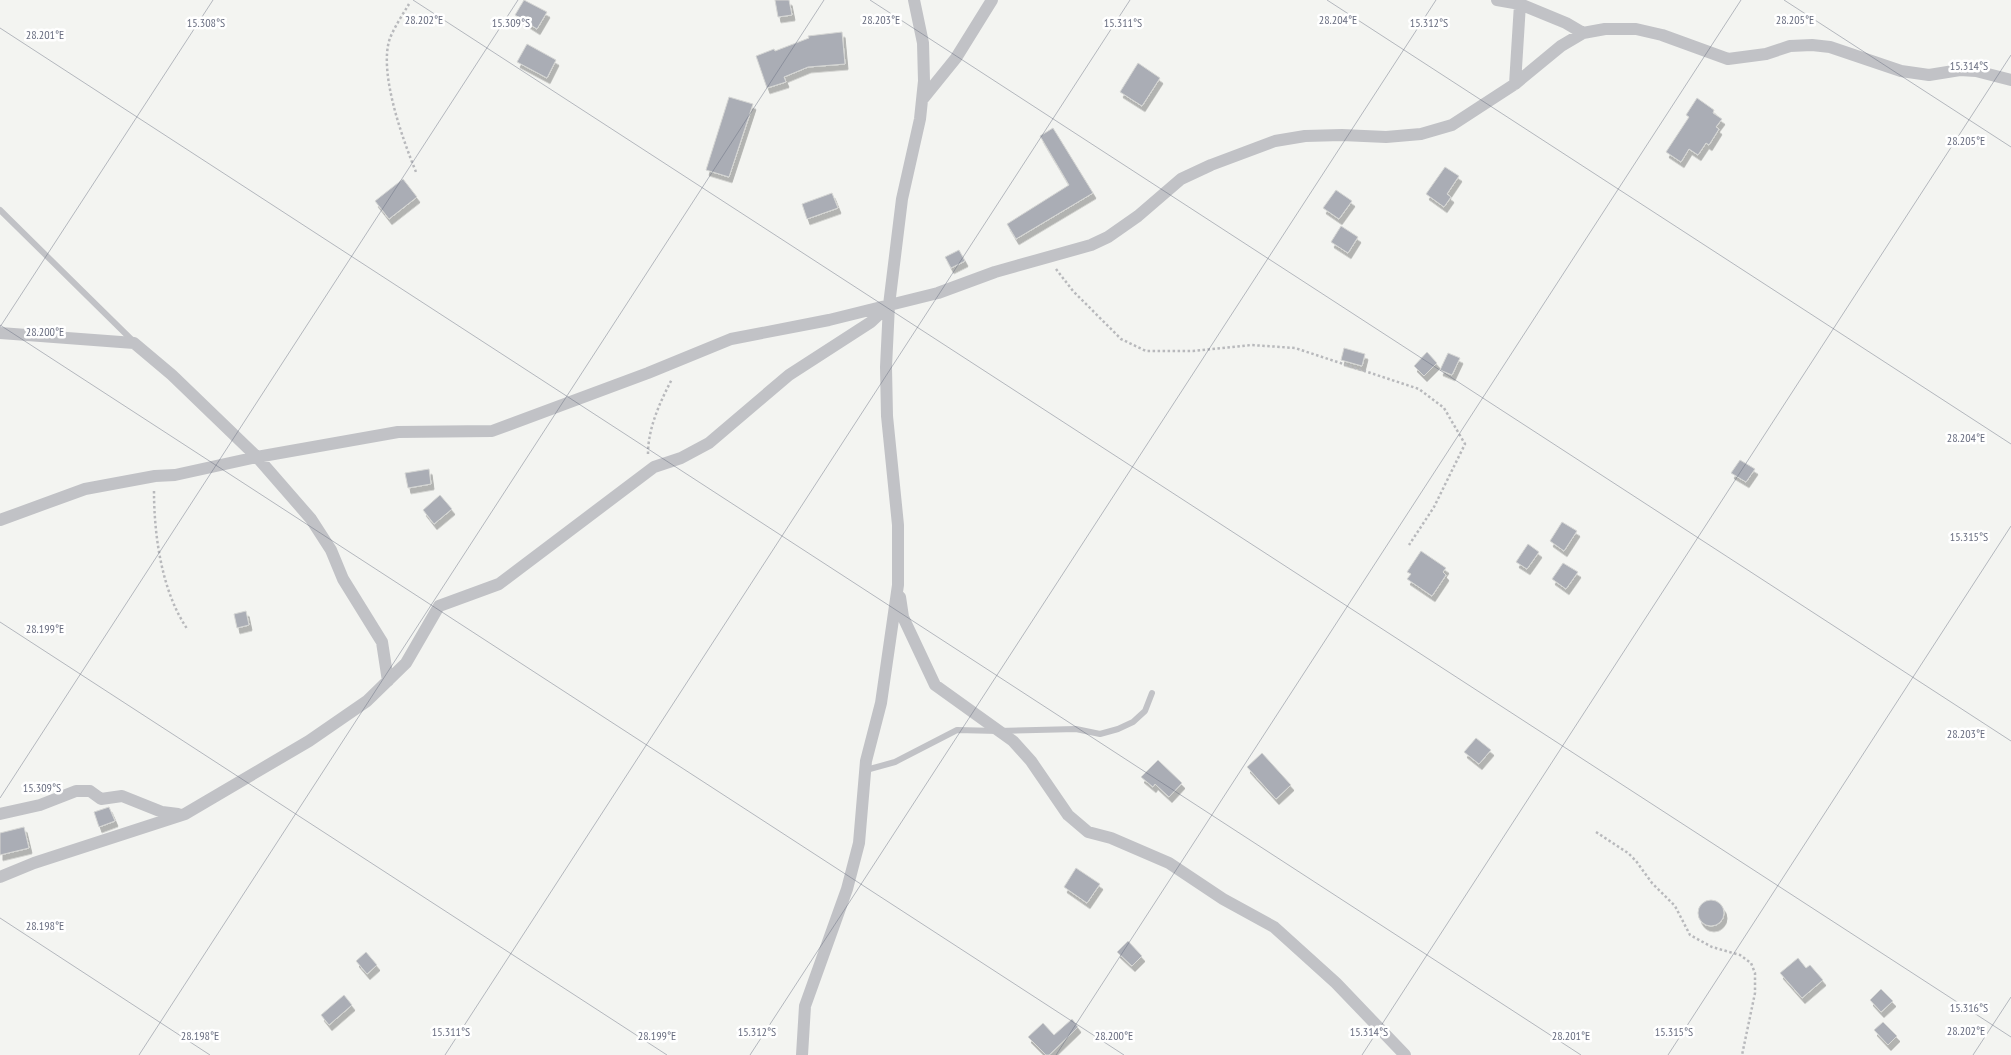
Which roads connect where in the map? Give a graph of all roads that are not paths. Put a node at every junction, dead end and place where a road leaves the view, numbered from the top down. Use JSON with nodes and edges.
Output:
{"nodes":[{"id":1,"x":914,"y":0,"type":"edge"},
{"id":2,"x":992,"y":0,"type":"edge"},
{"id":3,"x":1497,"y":0,"type":"edge"},
{"id":4,"x":1519,"y":2,"type":"edge"},
{"id":5,"x":1583,"y":33,"type":"junction"},
{"id":6,"x":2011,"y":80,"type":"edge"},
{"id":7,"x":1515,"y":84,"type":"junction"},
{"id":8,"x":922,"y":100,"type":"junction"},
{"id":9,"x":0,"y":210,"type":"edge"},
{"id":10,"x":889,"y":305,"type":"junction"},
{"id":11,"x":0,"y":333,"type":"edge"},
{"id":12,"x":134,"y":342,"type":"junction"},
{"id":13,"x":257,"y":457,"type":"junction"},
{"id":14,"x":0,"y":520,"type":"edge"},
{"id":15,"x":898,"y":585,"type":"junction"},
{"id":16,"x":388,"y":681,"type":"junction"},
{"id":17,"x":1152,"y":693,"type":"dead end"},
{"id":18,"x":998,"y":732,"type":"junction"},
{"id":19,"x":866,"y":770,"type":"junction"},
{"id":20,"x":0,"y":814,"type":"edge"},
{"id":21,"x":183,"y":814,"type":"junction"},
{"id":22,"x":0,"y":877,"type":"edge"},
{"id":23,"x":802,"y":1055,"type":"edge"},
{"id":24,"x":1405,"y":1055,"type":"edge"}],
"edges":[{"from":1,"to":8,"type":"street"},
{"from":2,"to":8,"type":"street"},
{"from":3,"to":4,"type":"street"},
{"from":4,"to":5,"type":"street"},
{"from":4,"to":7,"type":"street"},
{"from":5,"to":6,"type":"street"},
{"from":5,"to":7,"type":"street"},
{"from":7,"to":10,"type":"street"},
{"from":8,"to":10,"type":"street"},
{"from":9,"to":12,"type":"lane"},
{"from":10,"to":13,"type":"street"},
{"from":10,"to":15,"type":"street"},
{"from":10,"to":16,"type":"street"},
{"from":11,"to":12,"type":"street"},
{"from":12,"to":13,"type":"street"},
{"from":13,"to":14,"type":"street"},
{"from":13,"to":16,"type":"street"},
{"from":15,"to":18,"type":"street"},
{"from":15,"to":19,"type":"street"},
{"from":16,"to":21,"type":"street"},
{"from":17,"to":18,"type":"lane"},
{"from":18,"to":19,"type":"lane"},
{"from":18,"to":24,"type":"street"},
{"from":19,"to":23,"type":"street"},
{"from":20,"to":21,"type":"street"},
{"from":21,"to":22,"type":"street"}]}
